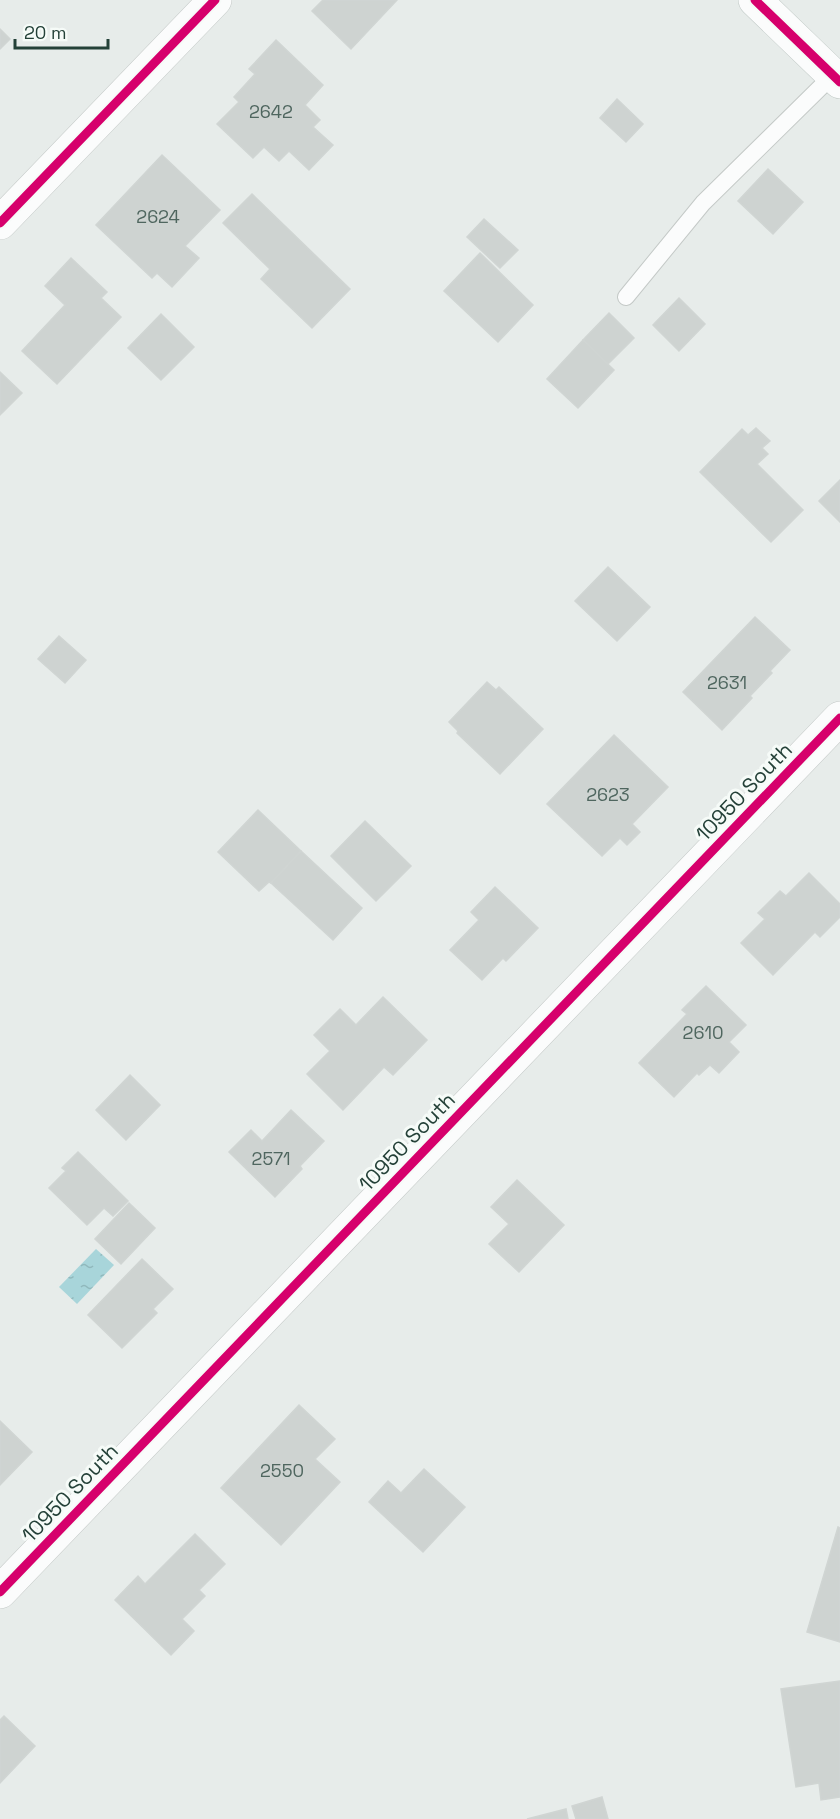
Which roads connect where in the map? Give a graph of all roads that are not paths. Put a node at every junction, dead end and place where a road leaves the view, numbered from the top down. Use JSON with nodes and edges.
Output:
{"nodes":[{"id":1,"x":215,"y":0,"type":"edge"},
{"id":2,"x":755,"y":0,"type":"edge"},
{"id":3,"x":836,"y":79,"type":"edge"},
{"id":4,"x":0,"y":223,"type":"edge"},
{"id":5,"x":626,"y":297,"type":"dead end"},
{"id":6,"x":840,"y":718,"type":"edge"},
{"id":7,"x":0,"y":1592,"type":"edge"}],
"edges":[{"from":1,"to":4,"type":"street"},
{"from":2,"to":3,"type":"street"},
{"from":3,"to":5,"type":"lane"},
{"from":6,"to":7,"type":"street","name":"10950 South"}]}
